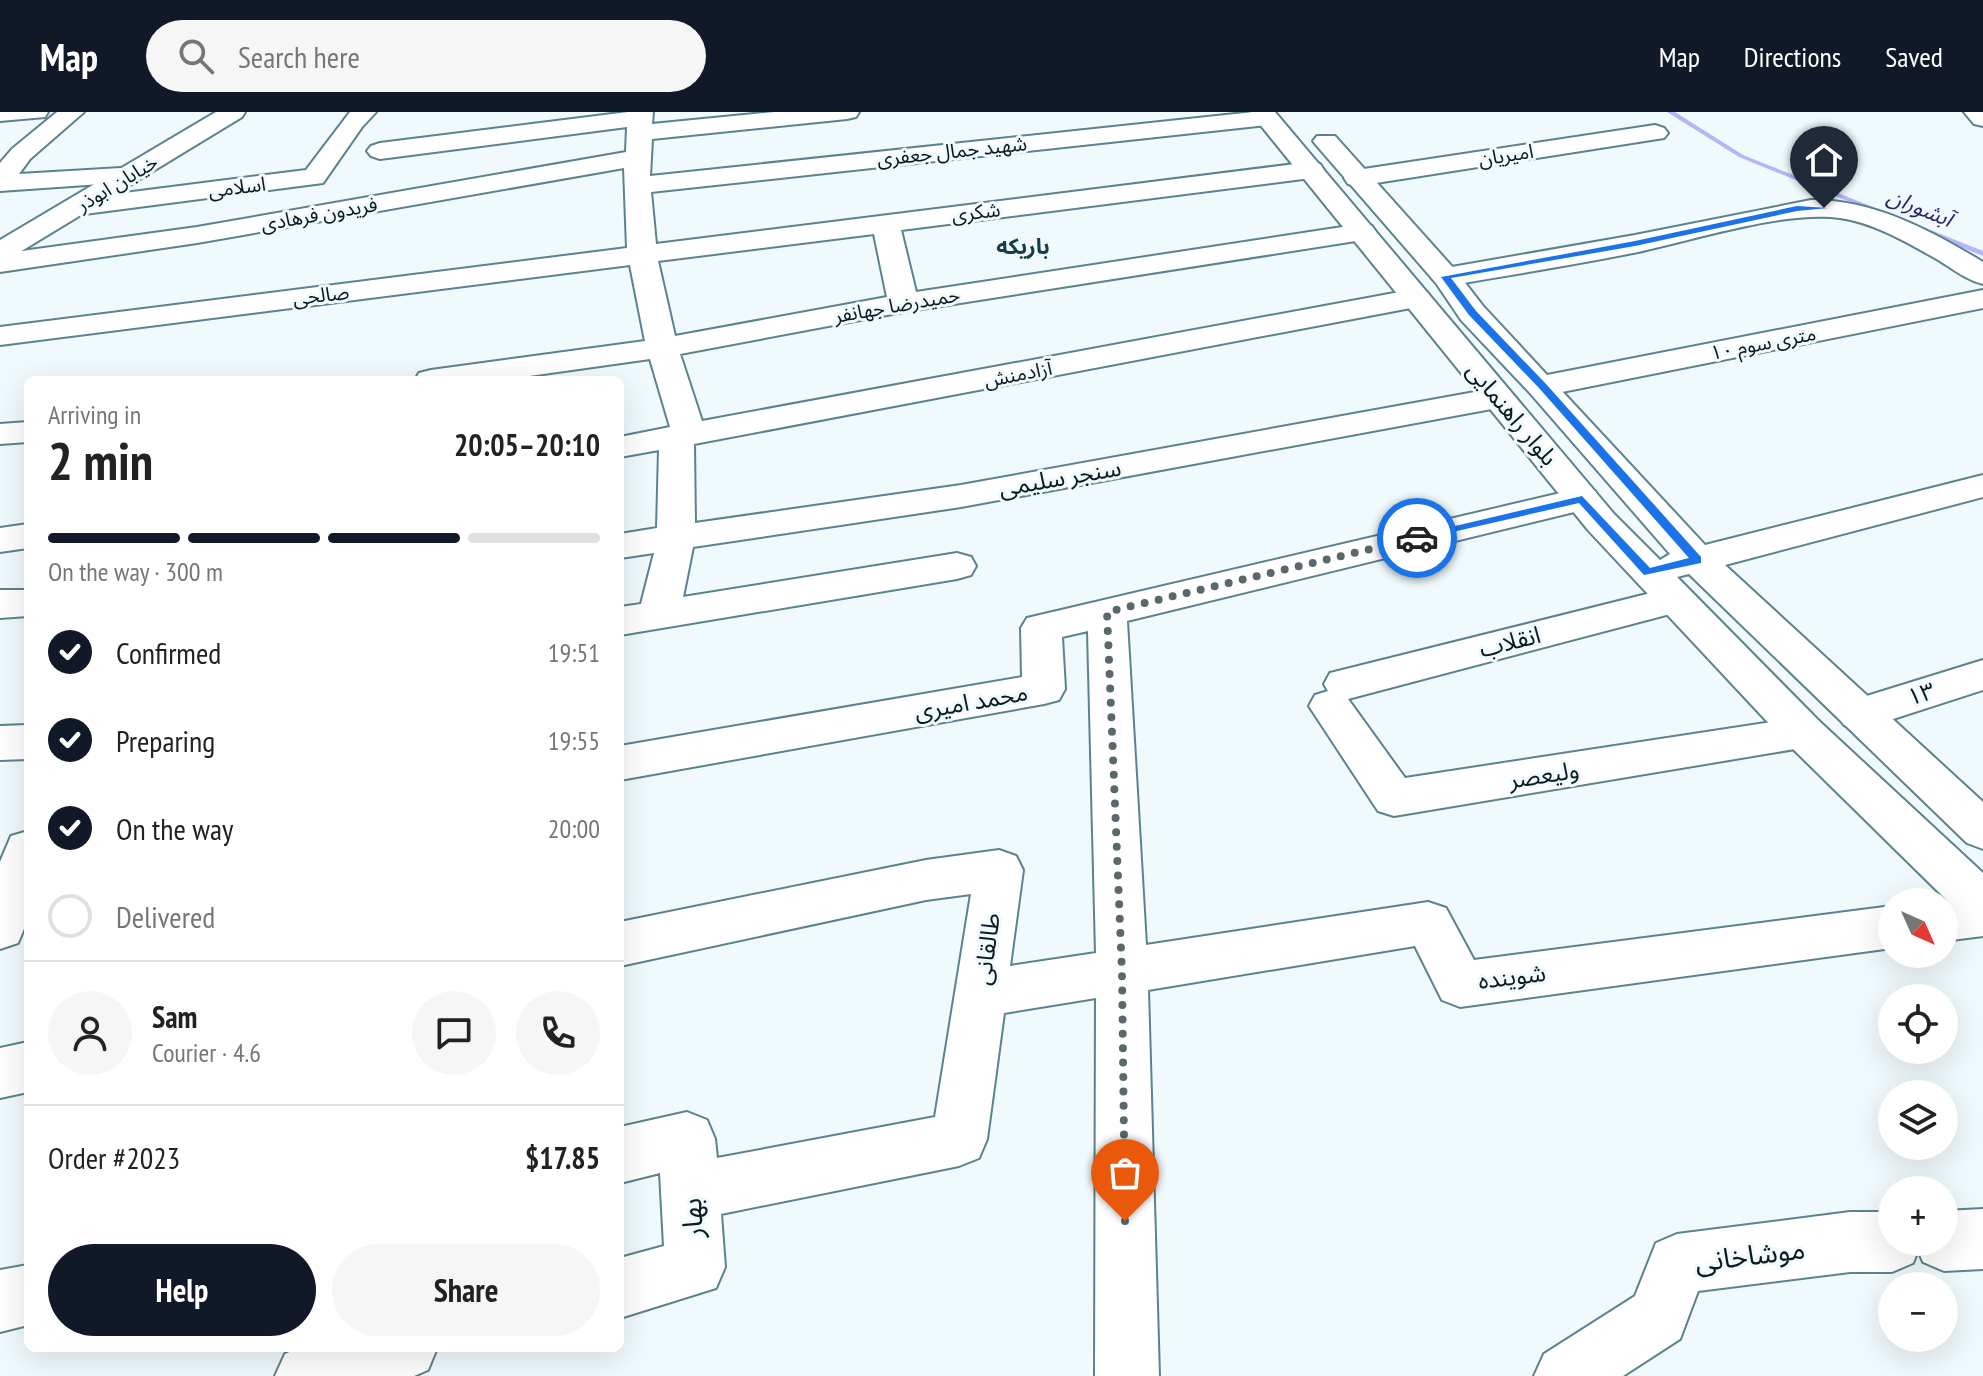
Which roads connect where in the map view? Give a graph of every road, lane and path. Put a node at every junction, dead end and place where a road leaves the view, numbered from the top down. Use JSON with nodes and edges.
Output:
{"nodes":[{"id":1,"x":36,"y":112,"type":"edge"},
{"id":2,"x":72,"y":112,"type":"edge"},
{"id":3,"x":233,"y":112,"type":"edge"},
{"id":4,"x":364,"y":112,"type":"edge"},
{"id":5,"x":847,"y":112,"type":"edge"},
{"id":6,"x":1629,"y":112,"type":"edge"},
{"id":7,"x":1976,"y":112,"type":"edge"},
{"id":8,"x":0,"y":114,"type":"edge"},
{"id":9,"x":1276,"y":114,"type":"edge"},
{"id":10,"x":1983,"y":119,"type":"edge"},
{"id":11,"x":494,"y":124,"type":"edge"},
{"id":12,"x":639,"y":141,"type":"edge"},
{"id":13,"x":380,"y":151,"type":"dead end"},
{"id":14,"x":1311,"y":170,"type":"junction"},
{"id":15,"x":130,"y":175,"type":"junction"},
{"id":16,"x":1357,"y":178,"type":"junction"},
{"id":17,"x":0,"y":181,"type":"edge"},
{"id":18,"x":77,"y":207,"type":"junction"},
{"id":19,"x":886,"y":224,"type":"junction"},
{"id":20,"x":610,"y":230,"type":"dead end"},
{"id":21,"x":1362,"y":232,"type":"junction"},
{"id":22,"x":641,"y":240,"type":"junction"},
{"id":23,"x":534,"y":241,"type":"dead end"},
{"id":24,"x":0,"y":252,"type":"edge"},
{"id":25,"x":0,"y":263,"type":"edge"},
{"id":26,"x":338,"y":269,"type":"dead end"},
{"id":27,"x":1983,"y":275,"type":"edge"},
{"id":28,"x":1446,"y":277,"type":"junction"},
{"id":29,"x":1416,"y":298,"type":"junction"},
{"id":30,"x":1983,"y":299,"type":"edge"},
{"id":31,"x":903,"y":303,"type":"junction"},
{"id":32,"x":0,"y":336,"type":"edge"},
{"id":33,"x":660,"y":348,"type":"junction"},
{"id":34,"x":460,"y":376,"type":"edge"},
{"id":35,"x":1542,"y":386,"type":"junction"},
{"id":36,"x":1497,"y":398,"type":"junction"},
{"id":37,"x":24,"y":432,"type":"edge"},
{"id":38,"x":0,"y":434,"type":"edge"},
{"id":39,"x":684,"y":436,"type":"junction"},
{"id":40,"x":624,"y":446,"type":"edge"},
{"id":41,"x":1983,"y":486,"type":"edge"},
{"id":42,"x":1582,"y":499,"type":"junction"},
{"id":43,"x":24,"y":537,"type":"edge"},
{"id":44,"x":676,"y":539,"type":"junction"},
{"id":45,"x":0,"y":540,"type":"edge"},
{"id":46,"x":624,"y":546,"type":"edge"},
{"id":47,"x":1697,"y":560,"type":"junction"},
{"id":48,"x":957,"y":566,"type":"dead end"},
{"id":49,"x":1661,"y":586,"type":"junction"},
{"id":50,"x":24,"y":603,"type":"edge"},
{"id":51,"x":0,"y":604,"type":"edge"},
{"id":52,"x":1107,"y":612,"type":"junction"},
{"id":53,"x":659,"y":614,"type":"junction"},
{"id":54,"x":624,"y":620,"type":"edge"},
{"id":55,"x":1983,"y":675,"type":"edge"},
{"id":56,"x":1337,"y":695,"type":"joint"},
{"id":57,"x":1859,"y":714,"type":"junction"},
{"id":58,"x":1804,"y":733,"type":"junction"},
{"id":59,"x":24,"y":742,"type":"edge"},
{"id":60,"x":0,"y":743,"type":"edge"},
{"id":61,"x":624,"y":762,"type":"edge"},
{"id":62,"x":1983,"y":830,"type":"edge"},
{"id":63,"x":1983,"y":904,"type":"edge"},
{"id":64,"x":1983,"y":915,"type":"edge"},
{"id":65,"x":1958,"y":918,"type":"edge"},
{"id":66,"x":1878,"y":929,"type":"edge"},
{"id":67,"x":624,"y":943,"type":"edge"},
{"id":68,"x":1122,"y":973,"type":"junction"},
{"id":69,"x":980,"y":994,"type":"junction"},
{"id":70,"x":24,"y":1068,"type":"edge"},
{"id":71,"x":0,"y":1073,"type":"edge"},
{"id":72,"x":624,"y":1156,"type":"edge"},
{"id":73,"x":689,"y":1165,"type":"junction"},
{"id":74,"x":1983,"y":1239,"type":"edge"},
{"id":75,"x":1958,"y":1240,"type":"edge"},
{"id":76,"x":1878,"y":1242,"type":"edge"},
{"id":77,"x":624,"y":1287,"type":"edge"},
{"id":78,"x":24,"y":1296,"type":"edge"},
{"id":79,"x":0,"y":1301,"type":"edge"},
{"id":80,"x":392,"y":1352,"type":"edge"},
{"id":81,"x":1587,"y":1370,"type":"edge"},
{"id":82,"x":307,"y":1376,"type":"edge"},
{"id":83,"x":1127,"y":1376,"type":"edge"}],
"edges":[{"from":1,"to":8,"type":"street"},
{"from":2,"to":17,"type":"street"},
{"from":3,"to":15,"type":"street","name":"خیابان ابوذر"},
{"from":4,"to":18,"type":"street","name":"اسلامی"},
{"from":5,"to":12,"type":"street"},
{"from":6,"to":16,"type":"street","name":"امیریان"},
{"from":7,"to":10,"type":"street"},
{"from":9,"to":12,"type":"street","name":"شهید جمال جعفری"},
{"from":9,"to":14,"type":"street","name":"بلوار راهنمایی"},
{"from":9,"to":16,"type":"street","name":"بلوار راهنمایی"},
{"from":11,"to":12,"type":"street"},
{"from":11,"to":13,"type":"street"},
{"from":12,"to":22,"type":"street"},
{"from":12,"to":25,"type":"street","name":"فریدون فرهادی"},
{"from":14,"to":19,"type":"street","name":"شکری"},
{"from":14,"to":21,"type":"street","name":"بلوار راهنمایی"},
{"from":15,"to":17,"type":"street"},
{"from":15,"to":18,"type":"street","name":"خیابان ابوذر"},
{"from":16,"to":28,"type":"street","name":"بلوار راهنمایی"},
{"from":18,"to":24,"type":"street","name":"خیابان ابوذر"},
{"from":19,"to":22,"type":"street","name":"شکری"},
{"from":19,"to":31,"type":"street"},
{"from":20,"to":22,"type":"street"},
{"from":21,"to":29,"type":"street","name":"بلوار راهنمایی"},
{"from":21,"to":31,"type":"street","name":"حمیدرضا جهانفر"},
{"from":22,"to":32,"type":"street","name":"صالحی"},
{"from":22,"to":33,"type":"street"},
{"from":23,"to":26,"type":"street"},
{"from":27,"to":28,"type":"street"},
{"from":28,"to":35,"type":"street","name":"بلوار راهنمایی"},
{"from":29,"to":36,"type":"street","name":"بلوار راهنمایی"},
{"from":29,"to":39,"type":"street","name":"آزادمنش"},
{"from":30,"to":35,"type":"street","name":"۱۰ متری سوم"},
{"from":31,"to":33,"type":"street","name":"حمیدرضا جهانفر"},
{"from":33,"to":34,"type":"street","name":"حمیدرضا جهانفر"},
{"from":33,"to":39,"type":"street"},
{"from":35,"to":47,"type":"street","name":"بلوار راهنمایی"},
{"from":36,"to":42,"type":"street","name":"بلوار راهنمایی"},
{"from":36,"to":44,"type":"street","name":"سنجر سلیمی"},
{"from":37,"to":38,"type":"street"},
{"from":39,"to":40,"type":"street","name":"آزادمنش"},
{"from":39,"to":44,"type":"street"},
{"from":41,"to":47,"type":"street","name":"انقلاب"},
{"from":42,"to":49,"type":"street","name":"بلوار راهنمایی"},
{"from":42,"to":52,"type":"street","name":"محمد امیری"},
{"from":43,"to":45,"type":"street"},
{"from":44,"to":46,"type":"street","name":"سنجر سلیمی"},
{"from":44,"to":53,"type":"street"},
{"from":47,"to":49,"type":"street","name":"انقلاب"},
{"from":47,"to":57,"type":"street","name":"بلوار راهنمایی"},
{"from":48,"to":53,"type":"street"},
{"from":49,"to":56,"type":"street","name":"انقلاب"},
{"from":49,"to":58,"type":"street","name":"بلوار راهنمایی"},
{"from":50,"to":51,"type":"street"},
{"from":52,"to":61,"type":"street","name":"محمد امیری"},
{"from":52,"to":68,"type":"street"},
{"from":53,"to":54,"type":"street"},
{"from":55,"to":57,"type":"street","name":"۱۳"},
{"from":56,"to":58,"type":"street","name":"ولیعصر"},
{"from":57,"to":62,"type":"street","name":"بلوار راهنمایی"},
{"from":58,"to":63,"type":"street","name":"بلوار راهنمایی"},
{"from":59,"to":60,"type":"street"},
{"from":64,"to":65,"type":"street"},
{"from":66,"to":68,"type":"street","name":"شوینده"},
{"from":67,"to":69,"type":"street","name":"طالقانی"},
{"from":68,"to":69,"type":"street"},
{"from":68,"to":83,"type":"street"},
{"from":69,"to":73,"type":"street","name":"طالقانی"},
{"from":70,"to":71,"type":"street"},
{"from":72,"to":73,"type":"street"},
{"from":73,"to":77,"type":"street","name":"بهار"},
{"from":74,"to":75,"type":"street"},
{"from":76,"to":81,"type":"street","name":"موشاخانی"},
{"from":78,"to":79,"type":"street"},
{"from":80,"to":82,"type":"street"}]}
